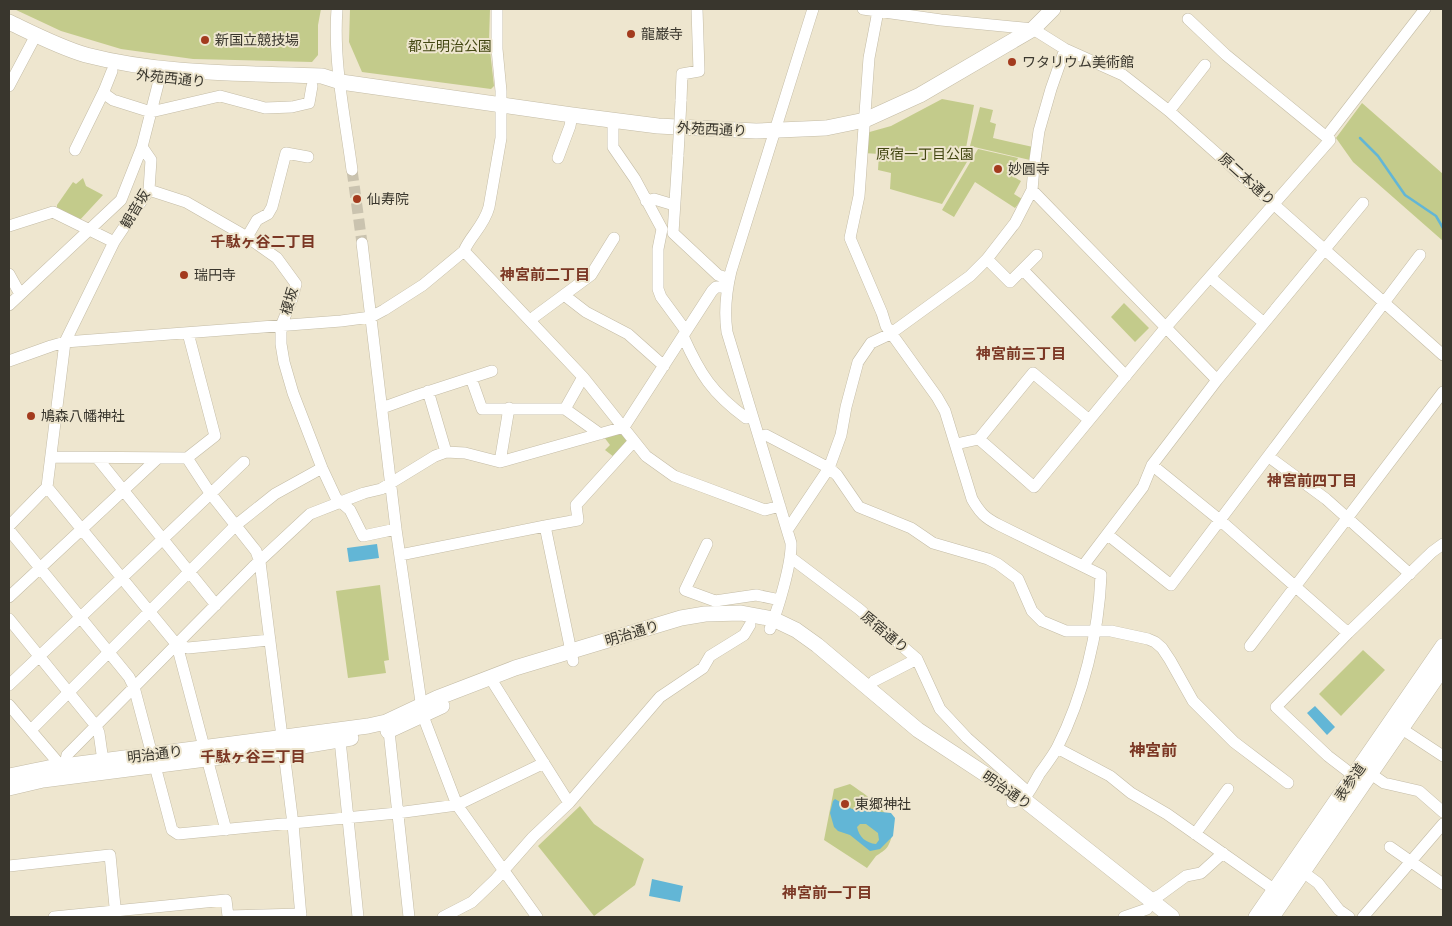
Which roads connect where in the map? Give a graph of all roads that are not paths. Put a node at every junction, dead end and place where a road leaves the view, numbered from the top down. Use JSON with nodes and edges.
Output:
{"nodes":[{"id":1,"x":337,"y":9,"type":"edge"},
{"id":2,"x":497,"y":9,"type":"edge"},
{"id":3,"x":697,"y":9,"type":"edge"},
{"id":4,"x":813,"y":9,"type":"edge"},
{"id":5,"x":863,"y":9,"type":"edge"},
{"id":6,"x":1053,"y":9,"type":"edge"},
{"id":7,"x":1425,"y":9,"type":"edge"},
{"id":8,"x":878,"y":11,"type":"junction"},
{"id":9,"x":1188,"y":19,"type":"dead end"},
{"id":10,"x":9,"y":22,"type":"edge"},
{"id":11,"x":1034,"y":29,"type":"junction"},
{"id":12,"x":9,"y":31,"type":"edge"},
{"id":13,"x":34,"y":39,"type":"junction"},
{"id":14,"x":1065,"y":50,"type":"junction"},
{"id":15,"x":1205,"y":65,"type":"dead end"},
{"id":16,"x":112,"y":71,"type":"junction"},
{"id":17,"x":161,"y":74,"type":"junction"},
{"id":18,"x":341,"y":82,"type":"junction"},
{"id":19,"x":9,"y":86,"type":"edge"},
{"id":20,"x":312,"y":86,"type":"junction"},
{"id":21,"x":104,"y":91,"type":"junction"},
{"id":22,"x":501,"y":104,"type":"junction"},
{"id":23,"x":1169,"y":110,"type":"junction"},
{"id":24,"x":151,"y":112,"type":"junction"},
{"id":25,"x":572,"y":115,"type":"junction"},
{"id":26,"x":865,"y":120,"type":"junction"},
{"id":27,"x":613,"y":121,"type":"junction"},
{"id":28,"x":776,"y":130,"type":"junction"},
{"id":29,"x":1326,"y":137,"type":"junction"},
{"id":30,"x":142,"y":147,"type":"junction"},
{"id":31,"x":75,"y":150,"type":"dead end"},
{"id":32,"x":308,"y":157,"type":"dead end"},
{"id":33,"x":558,"y":158,"type":"dead end"},
{"id":34,"x":352,"y":170,"type":"tunnel mouth"},
{"id":35,"x":149,"y":190,"type":"junction"},
{"id":36,"x":1032,"y":190,"type":"junction"},
{"id":37,"x":646,"y":201,"type":"junction"},
{"id":38,"x":1363,"y":203,"type":"dead end"},
{"id":39,"x":1275,"y":204,"type":"junction"},
{"id":40,"x":674,"y":205,"type":"junction"},
{"id":41,"x":9,"y":226,"type":"edge"},
{"id":42,"x":90,"y":230,"type":"junction"},
{"id":43,"x":248,"y":237,"type":"junction"},
{"id":44,"x":614,"y":238,"type":"dead end"},
{"id":45,"x":114,"y":242,"type":"junction"},
{"id":46,"x":362,"y":243,"type":"tunnel mouth"},
{"id":47,"x":1326,"y":249,"type":"junction"},
{"id":48,"x":464,"y":251,"type":"junction"},
{"id":49,"x":1037,"y":255,"type":"dead end"},
{"id":50,"x":1420,"y":255,"type":"dead end"},
{"id":51,"x":987,"y":259,"type":"junction"},
{"id":52,"x":1023,"y":270,"type":"junction"},
{"id":53,"x":9,"y":274,"type":"edge"},
{"id":54,"x":1211,"y":278,"type":"junction"},
{"id":55,"x":728,"y":283,"type":"junction"},
{"id":56,"x":20,"y":294,"type":"junction"},
{"id":57,"x":564,"y":295,"type":"junction"},
{"id":58,"x":1384,"y":303,"type":"junction"},
{"id":59,"x":9,"y":305,"type":"edge"},
{"id":60,"x":371,"y":317,"type":"junction"},
{"id":61,"x":530,"y":320,"type":"junction"},
{"id":62,"x":1264,"y":323,"type":"junction"},
{"id":63,"x":281,"y":326,"type":"junction"},
{"id":64,"x":1166,"y":327,"type":"junction"},
{"id":65,"x":188,"y":333,"type":"junction"},
{"id":66,"x":684,"y":333,"type":"junction"},
{"id":67,"x":890,"y":334,"type":"junction"},
{"id":68,"x":65,"y":342,"type":"junction"},
{"id":69,"x":1443,"y":355,"type":"edge"},
{"id":70,"x":9,"y":361,"type":"edge"},
{"id":71,"x":664,"y":366,"type":"junction"},
{"id":72,"x":492,"y":372,"type":"dead end"},
{"id":73,"x":1126,"y":376,"type":"junction"},
{"id":74,"x":584,"y":377,"type":"junction"},
{"id":75,"x":471,"y":378,"type":"junction"},
{"id":76,"x":1217,"y":380,"type":"junction"},
{"id":77,"x":428,"y":391,"type":"junction"},
{"id":78,"x":1443,"y":392,"type":"edge"},
{"id":79,"x":382,"y":408,"type":"junction"},
{"id":80,"x":508,"y":408,"type":"junction"},
{"id":81,"x":565,"y":409,"type":"junction"},
{"id":82,"x":752,"y":417,"type":"junction"},
{"id":83,"x":1088,"y":419,"type":"junction"},
{"id":84,"x":624,"y":427,"type":"junction"},
{"id":85,"x":600,"y":434,"type":"junction"},
{"id":86,"x":759,"y":437,"type":"junction"},
{"id":87,"x":979,"y":439,"type":"junction"},
{"id":88,"x":634,"y":441,"type":"junction"},
{"id":89,"x":956,"y":444,"type":"junction"},
{"id":90,"x":446,"y":452,"type":"junction"},
{"id":91,"x":50,"y":457,"type":"junction"},
{"id":92,"x":1269,"y":457,"type":"junction"},
{"id":93,"x":98,"y":458,"type":"junction"},
{"id":94,"x":158,"y":458,"type":"junction"},
{"id":95,"x":186,"y":458,"type":"junction"},
{"id":96,"x":244,"y":462,"type":"dead end"},
{"id":97,"x":500,"y":462,"type":"junction"},
{"id":98,"x":1152,"y":465,"type":"junction"},
{"id":99,"x":322,"y":468,"type":"junction"},
{"id":100,"x":829,"y":468,"type":"junction"},
{"id":101,"x":391,"y":484,"type":"junction"},
{"id":102,"x":47,"y":487,"type":"junction"},
{"id":103,"x":124,"y":491,"type":"junction"},
{"id":104,"x":210,"y":492,"type":"junction"},
{"id":105,"x":339,"y":502,"type":"junction"},
{"id":106,"x":780,"y":506,"type":"junction"},
{"id":107,"x":1348,"y":517,"type":"junction"},
{"id":108,"x":1221,"y":521,"type":"junction"},
{"id":109,"x":236,"y":525,"type":"junction"},
{"id":110,"x":9,"y":526,"type":"edge"},
{"id":111,"x":544,"y":526,"type":"junction"},
{"id":112,"x":396,"y":528,"type":"junction"},
{"id":113,"x":83,"y":529,"type":"junction"},
{"id":114,"x":788,"y":529,"type":"junction"},
{"id":115,"x":9,"y":530,"type":"edge"},
{"id":116,"x":1108,"y":535,"type":"junction"},
{"id":117,"x":163,"y":538,"type":"junction"},
{"id":118,"x":707,"y":544,"type":"dead end"},
{"id":119,"x":1443,"y":544,"type":"edge"},
{"id":120,"x":400,"y":555,"type":"junction"},
{"id":121,"x":790,"y":557,"type":"junction"},
{"id":122,"x":260,"y":562,"type":"junction"},
{"id":123,"x":1083,"y":566,"type":"junction"},
{"id":124,"x":40,"y":568,"type":"junction"},
{"id":125,"x":190,"y":571,"type":"junction"},
{"id":126,"x":1410,"y":574,"type":"junction"},
{"id":127,"x":121,"y":578,"type":"junction"},
{"id":128,"x":1296,"y":585,"type":"junction"},
{"id":129,"x":9,"y":597,"type":"edge"},
{"id":130,"x":780,"y":600,"type":"junction"},
{"id":131,"x":216,"y":605,"type":"junction"},
{"id":132,"x":149,"y":612,"type":"junction"},
{"id":133,"x":81,"y":617,"type":"junction"},
{"id":134,"x":9,"y":619,"type":"edge"},
{"id":135,"x":750,"y":624,"type":"junction"},
{"id":136,"x":772,"y":624,"type":"junction"},
{"id":137,"x":1095,"y":632,"type":"junction"},
{"id":138,"x":1348,"y":633,"type":"junction"},
{"id":139,"x":270,"y":640,"type":"junction"},
{"id":140,"x":177,"y":645,"type":"junction"},
{"id":141,"x":1250,"y":646,"type":"dead end"},
{"id":142,"x":1443,"y":646,"type":"edge"},
{"id":143,"x":109,"y":652,"type":"junction"},
{"id":144,"x":39,"y":656,"type":"junction"},
{"id":145,"x":572,"y":656,"type":"junction"},
{"id":146,"x":917,"y":659,"type":"junction"},
{"id":147,"x":1443,"y":668,"type":"edge"},
{"id":148,"x":494,"y":684,"type":"junction"},
{"id":149,"x":9,"y":685,"type":"edge"},
{"id":150,"x":134,"y":687,"type":"junction"},
{"id":151,"x":868,"y":688,"type":"junction"},
{"id":152,"x":69,"y":693,"type":"junction"},
{"id":153,"x":9,"y":705,"type":"edge"},
{"id":154,"x":422,"y":710,"type":"junction"},
{"id":155,"x":96,"y":726,"type":"junction"},
{"id":156,"x":1402,"y":729,"type":"junction"},
{"id":157,"x":31,"y":730,"type":"junction"},
{"id":158,"x":389,"y":731,"type":"junction"},
{"id":159,"x":340,"y":740,"type":"junction"},
{"id":160,"x":283,"y":743,"type":"junction"},
{"id":161,"x":1057,"y":748,"type":"junction"},
{"id":162,"x":206,"y":753,"type":"junction"},
{"id":163,"x":1443,"y":756,"type":"edge"},
{"id":164,"x":154,"y":760,"type":"junction"},
{"id":165,"x":103,"y":761,"type":"junction"},
{"id":166,"x":544,"y":763,"type":"junction"},
{"id":167,"x":63,"y":766,"type":"junction"},
{"id":168,"x":1371,"y":774,"type":"junction"},
{"id":169,"x":9,"y":776,"type":"edge"},
{"id":170,"x":1354,"y":776,"type":"junction"},
{"id":171,"x":1288,"y":783,"type":"dead end"},
{"id":172,"x":9,"y":788,"type":"edge"},
{"id":173,"x":1228,"y":789,"type":"dead end"},
{"id":174,"x":1021,"y":797,"type":"junction"},
{"id":175,"x":569,"y":803,"type":"junction"},
{"id":176,"x":457,"y":805,"type":"junction"},
{"id":177,"x":1443,"y":812,"type":"edge"},
{"id":178,"x":397,"y":813,"type":"junction"},
{"id":179,"x":347,"y":818,"type":"junction"},
{"id":180,"x":293,"y":824,"type":"junction"},
{"id":181,"x":1443,"y":824,"type":"edge"},
{"id":182,"x":226,"y":830,"type":"junction"},
{"id":183,"x":1195,"y":834,"type":"junction"},
{"id":184,"x":1390,"y":847,"type":"dead end"},
{"id":185,"x":1223,"y":853,"type":"junction"},
{"id":186,"x":1411,"y":861,"type":"junction"},
{"id":187,"x":9,"y":866,"type":"edge"},
{"id":188,"x":503,"y":871,"type":"junction"},
{"id":189,"x":1303,"y":872,"type":"junction"},
{"id":190,"x":1443,"y":884,"type":"edge"},
{"id":191,"x":1275,"y":890,"type":"junction"},
{"id":192,"x":1152,"y":909,"type":"edge"},
{"id":193,"x":115,"y":914,"type":"edge"},
{"id":194,"x":301,"y":916,"type":"edge"},
{"id":195,"x":54,"y":917,"type":"edge"},
{"id":196,"x":358,"y":917,"type":"edge"},
{"id":197,"x":409,"y":917,"type":"edge"},
{"id":198,"x":443,"y":917,"type":"edge"},
{"id":199,"x":537,"y":917,"type":"edge"},
{"id":200,"x":1124,"y":917,"type":"edge"},
{"id":201,"x":1172,"y":917,"type":"edge"},
{"id":202,"x":1256,"y":917,"type":"edge"},
{"id":203,"x":1272,"y":917,"type":"edge"},
{"id":204,"x":1349,"y":917,"type":"edge"},
{"id":205,"x":1363,"y":917,"type":"edge"}],
"edges":[{"from":1,"to":18,"type":"street"},
{"from":2,"to":22,"type":"street"},
{"from":3,"to":40,"type":"street","bridge":true},
{"from":4,"to":28,"type":"street"},
{"from":5,"to":8,"type":"street"},
{"from":6,"to":11,"type":"main road","name":"外苑西通り"},
{"from":7,"to":29,"type":"street"},
{"from":8,"to":11,"type":"street"},
{"from":8,"to":26,"type":"street"},
{"from":9,"to":29,"type":"street"},
{"from":10,"to":13,"type":"main road","name":"外苑西通り"},
{"from":11,"to":14,"type":"street","name":"原二本通り"},
{"from":11,"to":26,"type":"main road","name":"外苑西通り"},
{"from":12,"to":13,"type":"main road","name":"外苑西通り"},
{"from":13,"to":16,"type":"main road","name":"外苑西通り"},
{"from":13,"to":17,"type":"main road","name":"外苑西通り"},
{"from":13,"to":19,"type":"street"},
{"from":14,"to":23,"type":"street","name":"原二本通り"},
{"from":14,"to":36,"type":"street"},
{"from":15,"to":23,"type":"street"},
{"from":16,"to":17,"type":"main road","name":"外苑西通り"},
{"from":16,"to":21,"type":"street"},
{"from":17,"to":18,"type":"main road","name":"外苑西通り"},
{"from":17,"to":20,"type":"main road","name":"外苑西通り"},
{"from":17,"to":24,"type":"street"},
{"from":18,"to":20,"type":"main road","name":"外苑西通り"},
{"from":18,"to":22,"type":"main road","name":"外苑西通り"},
{"from":18,"to":34,"type":"street"},
{"from":20,"to":24,"type":"street"},
{"from":21,"to":24,"type":"street"},
{"from":21,"to":31,"type":"street"},
{"from":22,"to":25,"type":"main road","name":"外苑西通り"},
{"from":22,"to":48,"type":"street"},
{"from":23,"to":39,"type":"street","name":"原二本通り"},
{"from":24,"to":30,"type":"street"},
{"from":25,"to":27,"type":"main road","name":"外苑西通り"},
{"from":25,"to":33,"type":"street"},
{"from":26,"to":28,"type":"main road","name":"外苑西通り"},
{"from":26,"to":67,"type":"street"},
{"from":27,"to":28,"type":"main road","name":"外苑西通り"},
{"from":27,"to":37,"type":"street"},
{"from":28,"to":55,"type":"street"},
{"from":29,"to":39,"type":"street"},
{"from":30,"to":35,"type":"street","name":"観音坂"},
{"from":30,"to":42,"type":"street"},
{"from":32,"to":43,"type":"street"},
{"from":35,"to":43,"type":"street"},
{"from":35,"to":45,"type":"street","name":"観音坂"},
{"from":36,"to":51,"type":"street"},
{"from":36,"to":64,"type":"street"},
{"from":37,"to":40,"type":"street"},
{"from":37,"to":66,"type":"street"},
{"from":38,"to":47,"type":"street"},
{"from":39,"to":47,"type":"street","name":"原二本通り"},
{"from":39,"to":54,"type":"street"},
{"from":40,"to":55,"type":"street"},
{"from":41,"to":42,"type":"street"},
{"from":42,"to":45,"type":"street"},
{"from":42,"to":56,"type":"street"},
{"from":43,"to":63,"type":"street","name":"榎坂"},
{"from":44,"to":57,"type":"street"},
{"from":45,"to":68,"type":"street","name":"観音坂"},
{"from":46,"to":60,"type":"street"},
{"from":47,"to":58,"type":"street","name":"原二本通り"},
{"from":47,"to":62,"type":"street"},
{"from":48,"to":60,"type":"street"},
{"from":48,"to":61,"type":"street"},
{"from":49,"to":52,"type":"street"},
{"from":50,"to":58,"type":"street"},
{"from":51,"to":52,"type":"street"},
{"from":51,"to":67,"type":"street"},
{"from":52,"to":73,"type":"street"},
{"from":53,"to":56,"type":"street"},
{"from":54,"to":62,"type":"street"},
{"from":54,"to":64,"type":"street"},
{"from":55,"to":66,"type":"street"},
{"from":55,"to":82,"type":"street"},
{"from":56,"to":59,"type":"street"},
{"from":57,"to":61,"type":"street"},
{"from":57,"to":71,"type":"street"},
{"from":58,"to":69,"type":"street","name":"原二本通り"},
{"from":58,"to":92,"type":"street"},
{"from":60,"to":63,"type":"street"},
{"from":60,"to":79,"type":"street"},
{"from":61,"to":74,"type":"street"},
{"from":62,"to":76,"type":"street"},
{"from":63,"to":65,"type":"street"},
{"from":63,"to":99,"type":"street"},
{"from":64,"to":73,"type":"street"},
{"from":64,"to":76,"type":"street"},
{"from":65,"to":68,"type":"street"},
{"from":65,"to":95,"type":"street"},
{"from":66,"to":71,"type":"street"},
{"from":66,"to":82,"type":"street"},
{"from":67,"to":89,"type":"street"},
{"from":67,"to":100,"type":"street"},
{"from":68,"to":70,"type":"street"},
{"from":68,"to":91,"type":"street","name":"観音坂"},
{"from":71,"to":84,"type":"street"},
{"from":72,"to":75,"type":"street"},
{"from":73,"to":83,"type":"street"},
{"from":74,"to":81,"type":"street"},
{"from":74,"to":84,"type":"street"},
{"from":75,"to":77,"type":"street"},
{"from":75,"to":80,"type":"street"},
{"from":76,"to":98,"type":"street"},
{"from":77,"to":79,"type":"street"},
{"from":77,"to":90,"type":"street"},
{"from":78,"to":107,"type":"street"},
{"from":79,"to":101,"type":"street"},
{"from":80,"to":81,"type":"street"},
{"from":80,"to":97,"type":"street"},
{"from":81,"to":85,"type":"street"},
{"from":82,"to":86,"type":"street"},
{"from":83,"to":87,"type":"street"},
{"from":83,"to":87,"type":"street"},
{"from":84,"to":85,"type":"street"},
{"from":84,"to":88,"type":"street"},
{"from":85,"to":97,"type":"street"},
{"from":86,"to":100,"type":"street"},
{"from":86,"to":106,"type":"street"},
{"from":87,"to":89,"type":"street"},
{"from":88,"to":106,"type":"street"},
{"from":88,"to":111,"type":"street"},
{"from":89,"to":123,"type":"street"},
{"from":90,"to":97,"type":"street"},
{"from":90,"to":101,"type":"street"},
{"from":91,"to":93,"type":"street"},
{"from":91,"to":102,"type":"street","name":"観音坂"},
{"from":92,"to":107,"type":"street"},
{"from":92,"to":108,"type":"street"},
{"from":93,"to":94,"type":"street"},
{"from":93,"to":103,"type":"street"},
{"from":94,"to":95,"type":"street"},
{"from":94,"to":103,"type":"street"},
{"from":95,"to":104,"type":"street"},
{"from":96,"to":104,"type":"street"},
{"from":98,"to":108,"type":"street"},
{"from":98,"to":116,"type":"street"},
{"from":99,"to":105,"type":"street"},
{"from":99,"to":109,"type":"street"},
{"from":100,"to":114,"type":"street"},
{"from":100,"to":137,"type":"street"},
{"from":101,"to":105,"type":"street"},
{"from":101,"to":112,"type":"street"},
{"from":102,"to":110,"type":"street"},
{"from":102,"to":113,"type":"street"},
{"from":103,"to":113,"type":"street"},
{"from":103,"to":117,"type":"street"},
{"from":104,"to":109,"type":"street"},
{"from":104,"to":117,"type":"street"},
{"from":105,"to":112,"type":"street"},
{"from":105,"to":122,"type":"street"},
{"from":106,"to":114,"type":"street"},
{"from":107,"to":126,"type":"street"},
{"from":107,"to":128,"type":"street"},
{"from":108,"to":116,"type":"street"},
{"from":108,"to":128,"type":"street"},
{"from":109,"to":122,"type":"street"},
{"from":109,"to":125,"type":"street"},
{"from":111,"to":120,"type":"street"},
{"from":111,"to":145,"type":"street"},
{"from":112,"to":120,"type":"street"},
{"from":113,"to":124,"type":"street"},
{"from":113,"to":127,"type":"street"},
{"from":114,"to":121,"type":"street"},
{"from":115,"to":124,"type":"street"},
{"from":116,"to":123,"type":"street"},
{"from":117,"to":125,"type":"street"},
{"from":117,"to":127,"type":"street"},
{"from":118,"to":130,"type":"street"},
{"from":119,"to":126,"type":"street"},
{"from":120,"to":154,"type":"street"},
{"from":121,"to":130,"type":"street"},
{"from":121,"to":146,"type":"street","name":"原宿通り"},
{"from":122,"to":131,"type":"street"},
{"from":122,"to":139,"type":"street"},
{"from":123,"to":137,"type":"street"},
{"from":124,"to":129,"type":"street"},
{"from":124,"to":133,"type":"street"},
{"from":125,"to":131,"type":"street"},
{"from":125,"to":132,"type":"street"},
{"from":126,"to":138,"type":"street"},
{"from":127,"to":132,"type":"street"},
{"from":127,"to":133,"type":"street"},
{"from":128,"to":138,"type":"street"},
{"from":128,"to":141,"type":"street"},
{"from":130,"to":136,"type":"street"},
{"from":131,"to":140,"type":"street"},
{"from":132,"to":140,"type":"street"},
{"from":132,"to":143,"type":"street"},
{"from":133,"to":143,"type":"street"},
{"from":133,"to":144,"type":"street"},
{"from":134,"to":144,"type":"street"},
{"from":135,"to":136,"type":"main road","name":"明治通り"},
{"from":135,"to":145,"type":"main road","name":"明治通り"},
{"from":135,"to":175,"type":"street"},
{"from":136,"to":145,"type":"main road","name":"明治通り"},
{"from":136,"to":151,"type":"main road","name":"明治通り"},
{"from":136,"to":174,"type":"main road","name":"明治通り"},
{"from":137,"to":161,"type":"street"},
{"from":137,"to":171,"type":"street"},
{"from":138,"to":170,"type":"street"},
{"from":139,"to":140,"type":"street"},
{"from":139,"to":160,"type":"street"},
{"from":140,"to":150,"type":"street"},
{"from":140,"to":162,"type":"street"},
{"from":142,"to":170,"type":"main road","name":"表参道"},
{"from":143,"to":150,"type":"street"},
{"from":143,"to":152,"type":"street"},
{"from":144,"to":149,"type":"street"},
{"from":144,"to":152,"type":"street"},
{"from":145,"to":148,"type":"main road","name":"明治通り"},
{"from":145,"to":154,"type":"main road","name":"明治通り"},
{"from":146,"to":151,"type":"street"},
{"from":146,"to":174,"type":"street","name":"原宿通り"},
{"from":147,"to":156,"type":"main road","name":"表参道"},
{"from":148,"to":154,"type":"main road","name":"明治通り"},
{"from":148,"to":166,"type":"street"},
{"from":150,"to":155,"type":"street"},
{"from":150,"to":164,"type":"street"},
{"from":151,"to":174,"type":"main road","name":"明治通り"},
{"from":152,"to":155,"type":"street"},
{"from":152,"to":157,"type":"street"},
{"from":153,"to":157,"type":"street"},
{"from":154,"to":158,"type":"main road","name":"明治通り"},
{"from":154,"to":160,"type":"main road","name":"明治通り"},
{"from":154,"to":176,"type":"street"},
{"from":155,"to":165,"type":"street"},
{"from":155,"to":167,"type":"street"},
{"from":156,"to":163,"type":"street"},
{"from":156,"to":168,"type":"main road","name":"表参道"},
{"from":157,"to":167,"type":"street"},
{"from":158,"to":159,"type":"main road","name":"明治通り"},
{"from":158,"to":178,"type":"street"},
{"from":159,"to":160,"type":"main road","name":"明治通り"},
{"from":159,"to":179,"type":"street"},
{"from":160,"to":162,"type":"main road","name":"明治通り"},
{"from":160,"to":180,"type":"street"},
{"from":161,"to":174,"type":"street"},
{"from":161,"to":183,"type":"street"},
{"from":162,"to":164,"type":"main road","name":"明治通り"},
{"from":162,"to":182,"type":"street"},
{"from":164,"to":165,"type":"main road","name":"明治通り"},
{"from":164,"to":172,"type":"main road","name":"明治通り"},
{"from":164,"to":182,"type":"street"},
{"from":165,"to":167,"type":"main road","name":"明治通り"},
{"from":166,"to":175,"type":"street"},
{"from":166,"to":176,"type":"street"},
{"from":167,"to":169,"type":"main road","name":"明治通り"},
{"from":168,"to":177,"type":"street"},
{"from":168,"to":189,"type":"main road","name":"表参道"},
{"from":170,"to":191,"type":"main road","name":"表参道"},
{"from":173,"to":183,"type":"street"},
{"from":174,"to":192,"type":"main road","name":"明治通り"},
{"from":175,"to":188,"type":"street"},
{"from":176,"to":178,"type":"street"},
{"from":176,"to":188,"type":"street"},
{"from":178,"to":179,"type":"street"},
{"from":178,"to":197,"type":"street"},
{"from":179,"to":180,"type":"street"},
{"from":179,"to":196,"type":"street"},
{"from":180,"to":182,"type":"street"},
{"from":180,"to":194,"type":"street"},
{"from":181,"to":186,"type":"street"},
{"from":183,"to":185,"type":"street"},
{"from":184,"to":186,"type":"street"},
{"from":185,"to":191,"type":"street"},
{"from":185,"to":192,"type":"street"},
{"from":186,"to":190,"type":"street"},
{"from":186,"to":205,"type":"street"},
{"from":187,"to":193,"type":"street"},
{"from":188,"to":198,"type":"street"},
{"from":188,"to":199,"type":"street"},
{"from":189,"to":203,"type":"main road","name":"表参道"},
{"from":189,"to":204,"type":"street"},
{"from":191,"to":202,"type":"main road","name":"表参道"},
{"from":192,"to":200,"type":"street"},
{"from":192,"to":201,"type":"main road","name":"明治通り"},
{"from":193,"to":194,"type":"street"},
{"from":193,"to":195,"type":"street"}]}
